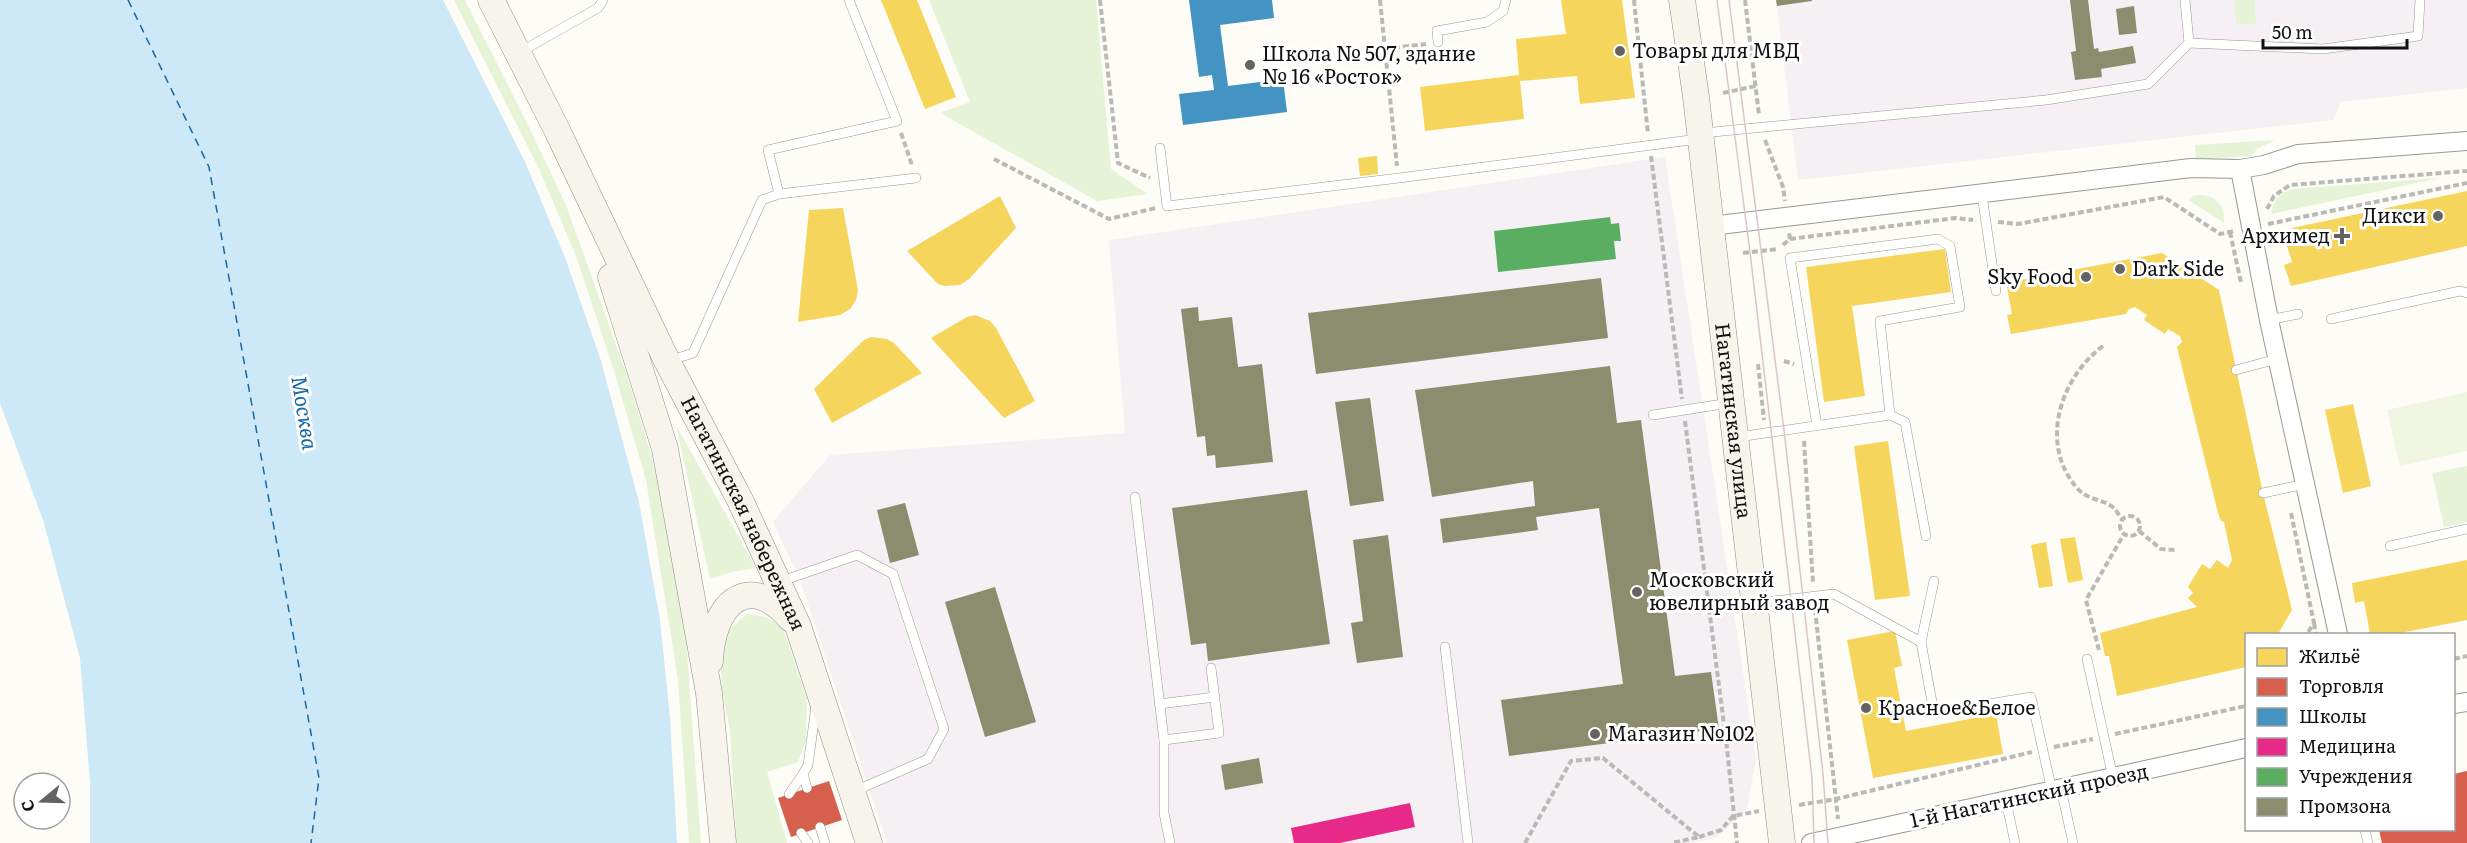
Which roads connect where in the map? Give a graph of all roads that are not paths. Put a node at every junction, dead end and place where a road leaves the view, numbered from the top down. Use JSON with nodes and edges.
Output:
{"nodes":[{"id":1,"x":491,"y":0,"type":"edge"},
{"id":2,"x":603,"y":0,"type":"edge"},
{"id":3,"x":849,"y":0,"type":"edge"},
{"id":4,"x":1506,"y":0,"type":"edge"},
{"id":5,"x":1682,"y":0,"type":"edge"},
{"id":6,"x":2185,"y":0,"type":"edge"},
{"id":7,"x":2420,"y":0,"type":"edge"},
{"id":8,"x":1438,"y":42,"type":"road end"},
{"id":9,"x":2189,"y":43,"type":"junction"},
{"id":10,"x":518,"y":54,"type":"junction"},
{"id":11,"x":1700,"y":136,"type":"junction"},
{"id":12,"x":2467,"y":141,"type":"edge"},
{"id":13,"x":1160,"y":148,"type":"dead end"},
{"id":14,"x":2240,"y":169,"type":"junction"},
{"id":15,"x":916,"y":178,"type":"road end"},
{"id":16,"x":779,"y":194,"type":"junction"},
{"id":17,"x":1982,"y":195,"type":"junction"},
{"id":18,"x":586,"y":196,"type":"junction"},
{"id":19,"x":1711,"y":225,"type":"junction"},
{"id":20,"x":1996,"y":291,"type":"dead end"},
{"id":21,"x":2467,"y":293,"type":"edge"},
{"id":22,"x":2298,"y":314,"type":"dead end"},
{"id":23,"x":2331,"y":319,"type":"dead end"},
{"id":24,"x":2269,"y":320,"type":"junction"},
{"id":25,"x":2277,"y":359,"type":"junction"},
{"id":26,"x":667,"y":361,"type":"junction"},
{"id":27,"x":2236,"y":370,"type":"dead end"},
{"id":28,"x":1732,"y":403,"type":"junction"},
{"id":29,"x":1653,"y":415,"type":"dead end"},
{"id":30,"x":1890,"y":415,"type":"junction"},
{"id":31,"x":1817,"y":426,"type":"junction"},
{"id":32,"x":1736,"y":437,"type":"junction"},
{"id":33,"x":2305,"y":484,"type":"junction"},
{"id":34,"x":2263,"y":493,"type":"dead end"},
{"id":35,"x":1135,"y":497,"type":"dead end"},
{"id":36,"x":2467,"y":529,"type":"edge"},
{"id":37,"x":1926,"y":536,"type":"dead end"},
{"id":38,"x":2390,"y":546,"type":"dead end"},
{"id":39,"x":1934,"y":582,"type":"dead end"},
{"id":40,"x":778,"y":583,"type":"junction"},
{"id":41,"x":1755,"y":603,"type":"junction"},
{"id":42,"x":798,"y":626,"type":"junction"},
{"id":43,"x":2338,"y":633,"type":"edge"},
{"id":44,"x":1921,"y":642,"type":"junction"},
{"id":45,"x":1445,"y":647,"type":"dead end"},
{"id":46,"x":2087,"y":659,"type":"dead end"},
{"id":47,"x":1211,"y":668,"type":"dead end"},
{"id":48,"x":819,"y":686,"type":"junction"},
{"id":49,"x":709,"y":693,"type":"junction"},
{"id":50,"x":1215,"y":697,"type":"junction"},
{"id":51,"x":1159,"y":704,"type":"junction"},
{"id":52,"x":1164,"y":740,"type":"junction"},
{"id":53,"x":2245,"y":748,"type":"edge"},
{"id":54,"x":803,"y":774,"type":"junction"},
{"id":55,"x":2113,"y":778,"type":"junction"},
{"id":56,"x":807,"y":788,"type":"dead end"},
{"id":57,"x":2056,"y":790,"type":"junction"},
{"id":58,"x":853,"y":792,"type":"junction"},
{"id":59,"x":789,"y":794,"type":"dead end"},
{"id":60,"x":2006,"y":801,"type":"junction"},
{"id":61,"x":820,"y":827,"type":"dead end"},
{"id":62,"x":801,"y":833,"type":"dead end"},
{"id":63,"x":723,"y":843,"type":"edge"},
{"id":64,"x":808,"y":843,"type":"edge"},
{"id":65,"x":825,"y":843,"type":"edge"},
{"id":66,"x":869,"y":843,"type":"edge"},
{"id":67,"x":1170,"y":843,"type":"edge"},
{"id":68,"x":1468,"y":843,"type":"edge"},
{"id":69,"x":1782,"y":843,"type":"edge"},
{"id":70,"x":1811,"y":843,"type":"edge"},
{"id":71,"x":2015,"y":843,"type":"edge"},
{"id":72,"x":2073,"y":843,"type":"edge"}],
"edges":[{"from":1,"to":10,"type":"main road","name":"Нагатинская набережная"},
{"from":2,"to":10,"type":"lane"},
{"from":3,"to":16,"type":"lane"},
{"from":4,"to":8,"type":"lane"},
{"from":5,"to":11,"type":"main road","name":"Нагатинская улица"},
{"from":6,"to":9,"type":"lane"},
{"from":7,"to":9,"type":"lane"},
{"from":9,"to":11,"type":"lane"},
{"from":10,"to":18,"type":"main road","name":"Нагатинская набережная"},
{"from":11,"to":13,"type":"lane"},
{"from":11,"to":19,"type":"main road","name":"Нагатинская улица"},
{"from":12,"to":14,"type":"street"},
{"from":14,"to":17,"type":"street"},
{"from":14,"to":24,"type":"street"},
{"from":15,"to":16,"type":"lane"},
{"from":16,"to":26,"type":"lane"},
{"from":17,"to":19,"type":"street"},
{"from":17,"to":20,"type":"lane"},
{"from":18,"to":26,"type":"main road","name":"Нагатинская набережная"},
{"from":18,"to":49,"type":"main road","name":"Нагатинская набережная"},
{"from":19,"to":28,"type":"main road","name":"Нагатинская улица"},
{"from":21,"to":23,"type":"lane"},
{"from":22,"to":24,"type":"lane"},
{"from":24,"to":25,"type":"street"},
{"from":25,"to":27,"type":"lane"},
{"from":25,"to":33,"type":"street"},
{"from":26,"to":40,"type":"main road","name":"Нагатинская набережная"},
{"from":28,"to":29,"type":"lane"},
{"from":28,"to":32,"type":"main road","name":"Нагатинская улица"},
{"from":30,"to":31,"type":"lane"},
{"from":30,"to":31,"type":"lane"},
{"from":30,"to":37,"type":"lane"},
{"from":31,"to":32,"type":"lane"},
{"from":32,"to":41,"type":"main road","name":"Нагатинская улица"},
{"from":33,"to":34,"type":"lane"},
{"from":33,"to":43,"type":"street"},
{"from":35,"to":51,"type":"lane"},
{"from":36,"to":38,"type":"lane"},
{"from":39,"to":44,"type":"lane"},
{"from":40,"to":42,"type":"main road","name":"Нагатинская набережная"},
{"from":40,"to":58,"type":"lane"},
{"from":41,"to":44,"type":"lane"},
{"from":41,"to":69,"type":"main road","name":"Нагатинская улица"},
{"from":42,"to":48,"type":"main road","name":"Нагатинская набережная"},
{"from":42,"to":49,"type":"main road"},
{"from":44,"to":57,"type":"lane"},
{"from":45,"to":68,"type":"lane"},
{"from":46,"to":55,"type":"lane"},
{"from":47,"to":50,"type":"lane"},
{"from":48,"to":54,"type":"lane"},
{"from":48,"to":58,"type":"main road","name":"Нагатинская набережная"},
{"from":49,"to":63,"type":"main road","name":"Нагатинская набережная"},
{"from":50,"to":51,"type":"lane"},
{"from":50,"to":52,"type":"lane"},
{"from":51,"to":52,"type":"lane"},
{"from":52,"to":67,"type":"lane"},
{"from":53,"to":55,"type":"street","name":"1-й Нагатинский проезд"},
{"from":54,"to":56,"type":"lane"},
{"from":54,"to":59,"type":"lane"},
{"from":55,"to":57,"type":"street","name":"1-й Нагатинский проезд"},
{"from":57,"to":60,"type":"street","name":"1-й Нагатинский проезд"},
{"from":57,"to":72,"type":"lane"},
{"from":58,"to":66,"type":"main road","name":"Нагатинская набережная"},
{"from":60,"to":70,"type":"street","name":"1-й Нагатинский проезд"},
{"from":60,"to":71,"type":"lane"},
{"from":61,"to":65,"type":"lane"},
{"from":62,"to":64,"type":"lane"}]}
